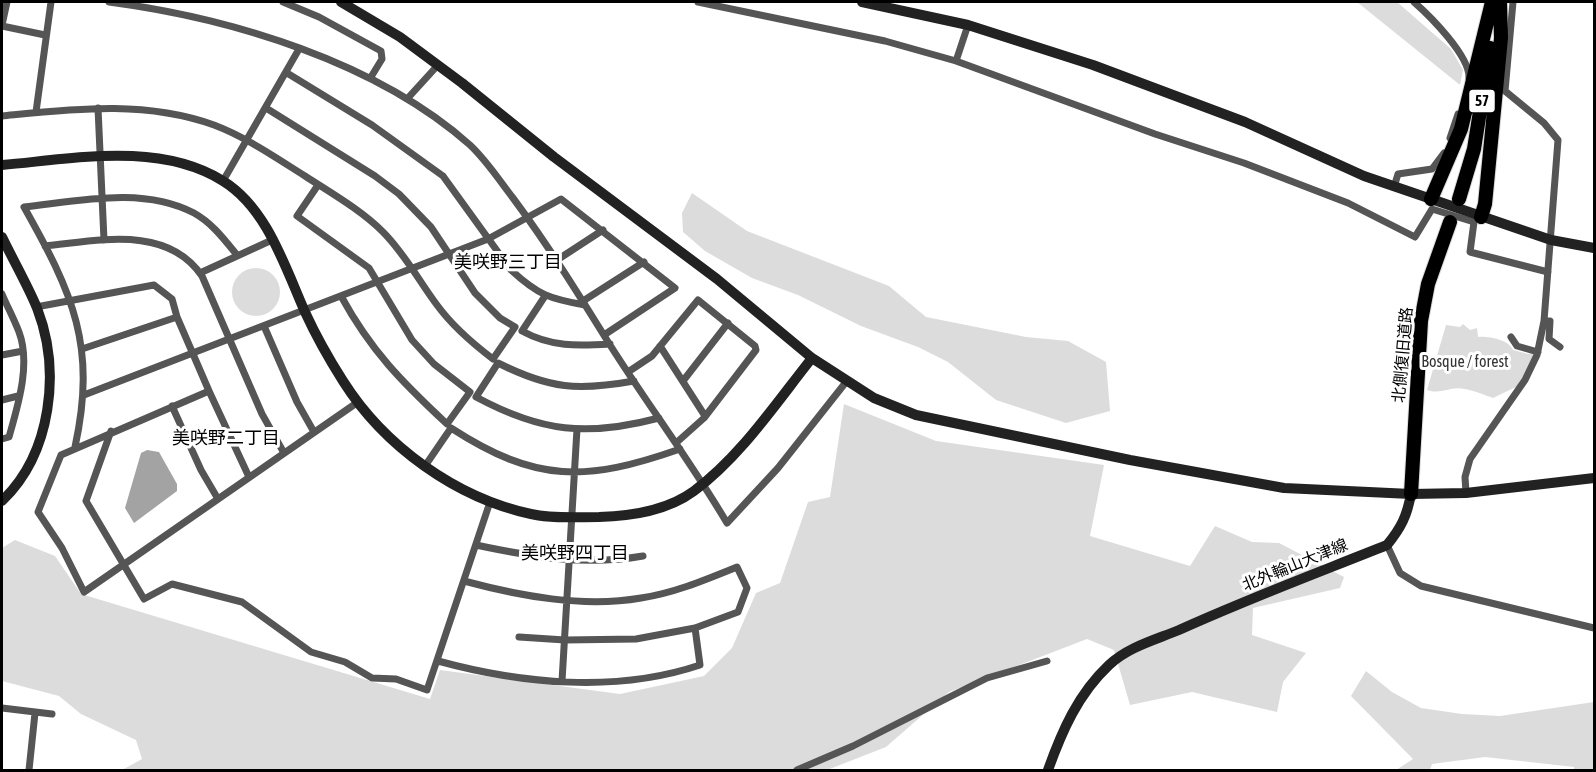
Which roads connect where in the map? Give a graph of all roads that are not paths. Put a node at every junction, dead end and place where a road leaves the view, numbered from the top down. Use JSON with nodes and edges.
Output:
{"nodes":[{"id":1,"x":7,"y":2,"type":"edge"},
{"id":2,"x":51,"y":2,"type":"edge"},
{"id":3,"x":109,"y":2,"type":"edge"},
{"id":4,"x":283,"y":2,"type":"edge"},
{"id":5,"x":341,"y":2,"type":"edge"},
{"id":6,"x":698,"y":2,"type":"edge"},
{"id":7,"x":862,"y":2,"type":"edge"},
{"id":8,"x":1413,"y":2,"type":"edge"},
{"id":9,"x":1492,"y":2,"type":"edge"},
{"id":10,"x":1498,"y":2,"type":"edge"},
{"id":11,"x":1513,"y":2,"type":"edge"},
{"id":12,"x":139,"y":3,"type":"edge"},
{"id":13,"x":292,"y":3,"type":"edge"},
{"id":14,"x":968,"y":25,"type":"junction"},
{"id":15,"x":2,"y":26,"type":"edge"},
{"id":16,"x":45,"y":35,"type":"junction"},
{"id":17,"x":299,"y":49,"type":"junction"},
{"id":18,"x":956,"y":61,"type":"junction"},
{"id":19,"x":438,"y":65,"type":"junction"},
{"id":20,"x":287,"y":73,"type":"junction"},
{"id":21,"x":371,"y":77,"type":"junction"},
{"id":22,"x":407,"y":99,"type":"junction"},
{"id":23,"x":98,"y":108,"type":"junction"},
{"id":24,"x":266,"y":108,"type":"junction"},
{"id":25,"x":36,"y":112,"type":"junction"},
{"id":26,"x":2,"y":116,"type":"edge"},
{"id":27,"x":247,"y":141,"type":"junction"},
{"id":28,"x":100,"y":156,"type":"junction"},
{"id":29,"x":2,"y":165,"type":"edge"},
{"id":30,"x":223,"y":181,"type":"junction"},
{"id":31,"x":318,"y":185,"type":"junction"},
{"id":32,"x":1394,"y":187,"type":"junction"},
{"id":33,"x":102,"y":199,"type":"junction"},
{"id":34,"x":1431,"y":199,"type":"junction"},
{"id":35,"x":1459,"y":199,"type":"dead end"},
{"id":36,"x":1481,"y":217,"type":"junction"},
{"id":37,"x":528,"y":218,"type":"junction"},
{"id":38,"x":1450,"y":222,"type":"dead end"},
{"id":39,"x":603,"y":230,"type":"junction"},
{"id":40,"x":2,"y":237,"type":"edge"},
{"id":41,"x":488,"y":239,"type":"junction"},
{"id":42,"x":104,"y":240,"type":"junction"},
{"id":43,"x":272,"y":240,"type":"junction"},
{"id":44,"x":1551,"y":240,"type":"junction"},
{"id":45,"x":45,"y":246,"type":"junction"},
{"id":46,"x":1594,"y":248,"type":"edge"},
{"id":47,"x":450,"y":254,"type":"junction"},
{"id":48,"x":237,"y":255,"type":"junction"},
{"id":49,"x":557,"y":260,"type":"junction"},
{"id":50,"x":644,"y":262,"type":"junction"},
{"id":51,"x":413,"y":268,"type":"junction"},
{"id":52,"x":1548,"y":272,"type":"junction"},
{"id":53,"x":200,"y":273,"type":"junction"},
{"id":54,"x":378,"y":280,"type":"junction"},
{"id":55,"x":2,"y":294,"type":"edge"},
{"id":56,"x":341,"y":296,"type":"junction"},
{"id":57,"x":545,"y":296,"type":"junction"},
{"id":58,"x":71,"y":300,"type":"junction"},
{"id":59,"x":584,"y":303,"type":"junction"},
{"id":60,"x":36,"y":307,"type":"junction"},
{"id":61,"x":304,"y":310,"type":"junction"},
{"id":62,"x":5,"y":311,"type":"edge"},
{"id":63,"x":177,"y":317,"type":"junction"},
{"id":64,"x":1544,"y":321,"type":"junction"},
{"id":65,"x":728,"y":323,"type":"junction"},
{"id":66,"x":264,"y":326,"type":"junction"},
{"id":67,"x":519,"y":329,"type":"junction"},
{"id":68,"x":604,"y":335,"type":"junction"},
{"id":69,"x":1511,"y":337,"type":"dead end"},
{"id":70,"x":229,"y":338,"type":"junction"},
{"id":71,"x":610,"y":344,"type":"junction"},
{"id":72,"x":660,"y":346,"type":"junction"},
{"id":73,"x":1560,"y":347,"type":"dead end"},
{"id":74,"x":82,"y":349,"type":"junction"},
{"id":75,"x":23,"y":351,"type":"junction"},
{"id":76,"x":1538,"y":352,"type":"junction"},
{"id":77,"x":193,"y":353,"type":"junction"},
{"id":78,"x":2,"y":355,"type":"edge"},
{"id":79,"x":812,"y":358,"type":"junction"},
{"id":80,"x":495,"y":361,"type":"junction"},
{"id":81,"x":628,"y":372,"type":"junction"},
{"id":82,"x":634,"y":381,"type":"junction"},
{"id":83,"x":683,"y":381,"type":"junction"},
{"id":84,"x":846,"y":382,"type":"junction"},
{"id":85,"x":208,"y":391,"type":"junction"},
{"id":86,"x":84,"y":394,"type":"junction"},
{"id":87,"x":473,"y":394,"type":"junction"},
{"id":88,"x":18,"y":396,"type":"junction"},
{"id":89,"x":2,"y":400,"type":"edge"},
{"id":90,"x":358,"y":402,"type":"junction"},
{"id":91,"x":172,"y":406,"type":"junction"},
{"id":92,"x":705,"y":416,"type":"junction"},
{"id":93,"x":659,"y":418,"type":"junction"},
{"id":94,"x":449,"y":426,"type":"junction"},
{"id":95,"x":577,"y":429,"type":"junction"},
{"id":96,"x":111,"y":431,"type":"junction"},
{"id":97,"x":314,"y":432,"type":"junction"},
{"id":98,"x":2,"y":439,"type":"edge"},
{"id":99,"x":678,"y":446,"type":"junction"},
{"id":100,"x":75,"y":447,"type":"junction"},
{"id":101,"x":284,"y":453,"type":"junction"},
{"id":102,"x":425,"y":466,"type":"junction"},
{"id":103,"x":575,"y":472,"type":"junction"},
{"id":104,"x":249,"y":477,"type":"junction"},
{"id":105,"x":1594,"y":478,"type":"edge"},
{"id":106,"x":703,"y":483,"type":"junction"},
{"id":107,"x":1466,"y":493,"type":"junction"},
{"id":108,"x":1411,"y":494,"type":"junction"},
{"id":109,"x":218,"y":499,"type":"junction"},
{"id":110,"x":2,"y":501,"type":"edge"},
{"id":111,"x":490,"y":502,"type":"junction"},
{"id":112,"x":572,"y":517,"type":"junction"},
{"id":113,"x":476,"y":544,"type":"junction"},
{"id":114,"x":1387,"y":545,"type":"junction"},
{"id":115,"x":643,"y":556,"type":"dead end"},
{"id":116,"x":569,"y":561,"type":"junction"},
{"id":117,"x":124,"y":565,"type":"junction"},
{"id":118,"x":464,"y":581,"type":"junction"},
{"id":119,"x":567,"y":599,"type":"junction"},
{"id":120,"x":695,"y":628,"type":"junction"},
{"id":121,"x":1594,"y":628,"type":"edge"},
{"id":122,"x":519,"y":637,"type":"dead end"},
{"id":123,"x":565,"y":640,"type":"junction"},
{"id":124,"x":438,"y":661,"type":"junction"},
{"id":125,"x":1047,"y":661,"type":"dead end"},
{"id":126,"x":562,"y":681,"type":"junction"},
{"id":127,"x":2,"y":708,"type":"edge"},
{"id":128,"x":35,"y":713,"type":"junction"},
{"id":129,"x":51,"y":714,"type":"dead end"},
{"id":130,"x":29,"y":771,"type":"edge"},
{"id":131,"x":796,"y":771,"type":"edge"},
{"id":132,"x":1048,"y":771,"type":"edge"}],
"edges":[{"from":1,"to":15,"type":"street"},
{"from":2,"to":16,"type":"street"},
{"from":3,"to":12,"type":"street"},
{"from":4,"to":13,"type":"street"},
{"from":5,"to":19,"type":"street"},
{"from":6,"to":18,"type":"street"},
{"from":7,"to":14,"type":"street"},
{"from":8,"to":32,"type":"street"},
{"from":9,"to":34,"type":"highway"},
{"from":10,"to":35,"type":"highway","number":"57"},
{"from":10,"to":36,"type":"highway"},
{"from":11,"to":44,"type":"street"},
{"from":12,"to":17,"type":"street"},
{"from":13,"to":21,"type":"street"},
{"from":14,"to":18,"type":"street"},
{"from":14,"to":32,"type":"street"},
{"from":15,"to":16,"type":"street"},
{"from":16,"to":25,"type":"street"},
{"from":17,"to":20,"type":"street"},
{"from":17,"to":21,"type":"street"},
{"from":18,"to":52,"type":"street"},
{"from":19,"to":22,"type":"street"},
{"from":19,"to":79,"type":"street"},
{"from":20,"to":24,"type":"street"},
{"from":20,"to":41,"type":"street"},
{"from":21,"to":22,"type":"street"},
{"from":22,"to":37,"type":"street"},
{"from":23,"to":25,"type":"street"},
{"from":23,"to":27,"type":"street"},
{"from":23,"to":28,"type":"street"},
{"from":24,"to":27,"type":"street"},
{"from":24,"to":47,"type":"street"},
{"from":25,"to":26,"type":"street"},
{"from":27,"to":30,"type":"street"},
{"from":27,"to":31,"type":"street"},
{"from":28,"to":29,"type":"street"},
{"from":28,"to":30,"type":"street"},
{"from":28,"to":33,"type":"street"},
{"from":30,"to":43,"type":"street"},
{"from":31,"to":51,"type":"street"},
{"from":31,"to":54,"type":"street"},
{"from":32,"to":34,"type":"street"},
{"from":33,"to":42,"type":"street"},
{"from":33,"to":45,"type":"street"},
{"from":33,"to":48,"type":"street"},
{"from":34,"to":36,"type":"street"},
{"from":36,"to":44,"type":"street"},
{"from":37,"to":39,"type":"street"},
{"from":37,"to":41,"type":"street"},
{"from":37,"to":49,"type":"street"},
{"from":38,"to":108,"type":"highway","name":"北側復旧道路"},
{"from":39,"to":49,"type":"street"},
{"from":39,"to":50,"type":"street"},
{"from":40,"to":60,"type":"street"},
{"from":41,"to":47,"type":"street"},
{"from":41,"to":57,"type":"street"},
{"from":42,"to":45,"type":"street"},
{"from":42,"to":53,"type":"street"},
{"from":43,"to":48,"type":"street"},
{"from":43,"to":61,"type":"street"},
{"from":44,"to":46,"type":"street"},
{"from":44,"to":52,"type":"street"},
{"from":45,"to":58,"type":"street"},
{"from":47,"to":51,"type":"street"},
{"from":47,"to":67,"type":"street"},
{"from":48,"to":53,"type":"street"},
{"from":49,"to":59,"type":"street"},
{"from":50,"to":59,"type":"street"},
{"from":50,"to":68,"type":"street"},
{"from":51,"to":54,"type":"street"},
{"from":51,"to":80,"type":"street"},
{"from":52,"to":64,"type":"street"},
{"from":53,"to":70,"type":"street"},
{"from":54,"to":56,"type":"street"},
{"from":54,"to":87,"type":"street"},
{"from":55,"to":62,"type":"street"},
{"from":56,"to":61,"type":"street"},
{"from":56,"to":94,"type":"street"},
{"from":57,"to":59,"type":"street"},
{"from":57,"to":67,"type":"street"},
{"from":58,"to":60,"type":"street"},
{"from":58,"to":63,"type":"street"},
{"from":58,"to":74,"type":"street"},
{"from":59,"to":68,"type":"street"},
{"from":60,"to":110,"type":"street"},
{"from":61,"to":66,"type":"street"},
{"from":61,"to":90,"type":"street"},
{"from":62,"to":75,"type":"street"},
{"from":63,"to":74,"type":"street"},
{"from":63,"to":77,"type":"street"},
{"from":64,"to":73,"type":"street"},
{"from":64,"to":76,"type":"street"},
{"from":65,"to":72,"type":"street"},
{"from":65,"to":83,"type":"street"},
{"from":65,"to":92,"type":"street"},
{"from":66,"to":70,"type":"street"},
{"from":66,"to":97,"type":"street"},
{"from":67,"to":71,"type":"street"},
{"from":67,"to":80,"type":"street"},
{"from":68,"to":71,"type":"street"},
{"from":69,"to":76,"type":"street"},
{"from":70,"to":77,"type":"street"},
{"from":70,"to":101,"type":"street"},
{"from":71,"to":81,"type":"street"},
{"from":72,"to":81,"type":"street"},
{"from":72,"to":83,"type":"street"},
{"from":74,"to":86,"type":"street"},
{"from":75,"to":78,"type":"street"},
{"from":75,"to":88,"type":"street"},
{"from":76,"to":107,"type":"street"},
{"from":77,"to":85,"type":"street"},
{"from":77,"to":86,"type":"street"},
{"from":79,"to":84,"type":"street"},
{"from":79,"to":106,"type":"street"},
{"from":80,"to":82,"type":"street"},
{"from":80,"to":87,"type":"street"},
{"from":81,"to":82,"type":"street"},
{"from":82,"to":93,"type":"street"},
{"from":83,"to":92,"type":"street"},
{"from":84,"to":106,"type":"street"},
{"from":84,"to":108,"type":"street"},
{"from":85,"to":91,"type":"street"},
{"from":85,"to":104,"type":"street"},
{"from":86,"to":100,"type":"street"},
{"from":87,"to":94,"type":"street"},
{"from":87,"to":95,"type":"street"},
{"from":88,"to":89,"type":"street"},
{"from":88,"to":98,"type":"street"},
{"from":90,"to":97,"type":"street"},
{"from":90,"to":102,"type":"street"},
{"from":91,"to":96,"type":"street"},
{"from":91,"to":109,"type":"street"},
{"from":92,"to":99,"type":"street"},
{"from":93,"to":95,"type":"street"},
{"from":93,"to":99,"type":"street"},
{"from":94,"to":102,"type":"street"},
{"from":94,"to":103,"type":"street"},
{"from":95,"to":103,"type":"street"},
{"from":96,"to":100,"type":"street"},
{"from":96,"to":117,"type":"street"},
{"from":97,"to":101,"type":"street"},
{"from":99,"to":103,"type":"street"},
{"from":99,"to":106,"type":"street"},
{"from":100,"to":117,"type":"street"},
{"from":101,"to":104,"type":"street"},
{"from":102,"to":111,"type":"street"},
{"from":103,"to":112,"type":"street"},
{"from":104,"to":109,"type":"street"},
{"from":105,"to":107,"type":"street"},
{"from":106,"to":112,"type":"street"},
{"from":107,"to":108,"type":"street"},
{"from":108,"to":114,"type":"street"},
{"from":109,"to":117,"type":"street"},
{"from":111,"to":112,"type":"street"},
{"from":111,"to":113,"type":"street"},
{"from":112,"to":116,"type":"street"},
{"from":113,"to":116,"type":"street"},
{"from":113,"to":118,"type":"street"},
{"from":114,"to":121,"type":"street"},
{"from":114,"to":132,"type":"street","name":"北外輪山大津線"},
{"from":115,"to":116,"type":"street"},
{"from":116,"to":119,"type":"street"},
{"from":117,"to":124,"type":"street"},
{"from":118,"to":119,"type":"street"},
{"from":118,"to":124,"type":"street"},
{"from":119,"to":120,"type":"street"},
{"from":119,"to":123,"type":"street"},
{"from":120,"to":123,"type":"street"},
{"from":120,"to":126,"type":"street"},
{"from":122,"to":123,"type":"street"},
{"from":123,"to":126,"type":"street"},
{"from":124,"to":126,"type":"street"},
{"from":125,"to":131,"type":"street"},
{"from":127,"to":128,"type":"street"},
{"from":128,"to":129,"type":"street"},
{"from":128,"to":130,"type":"street"}]}
